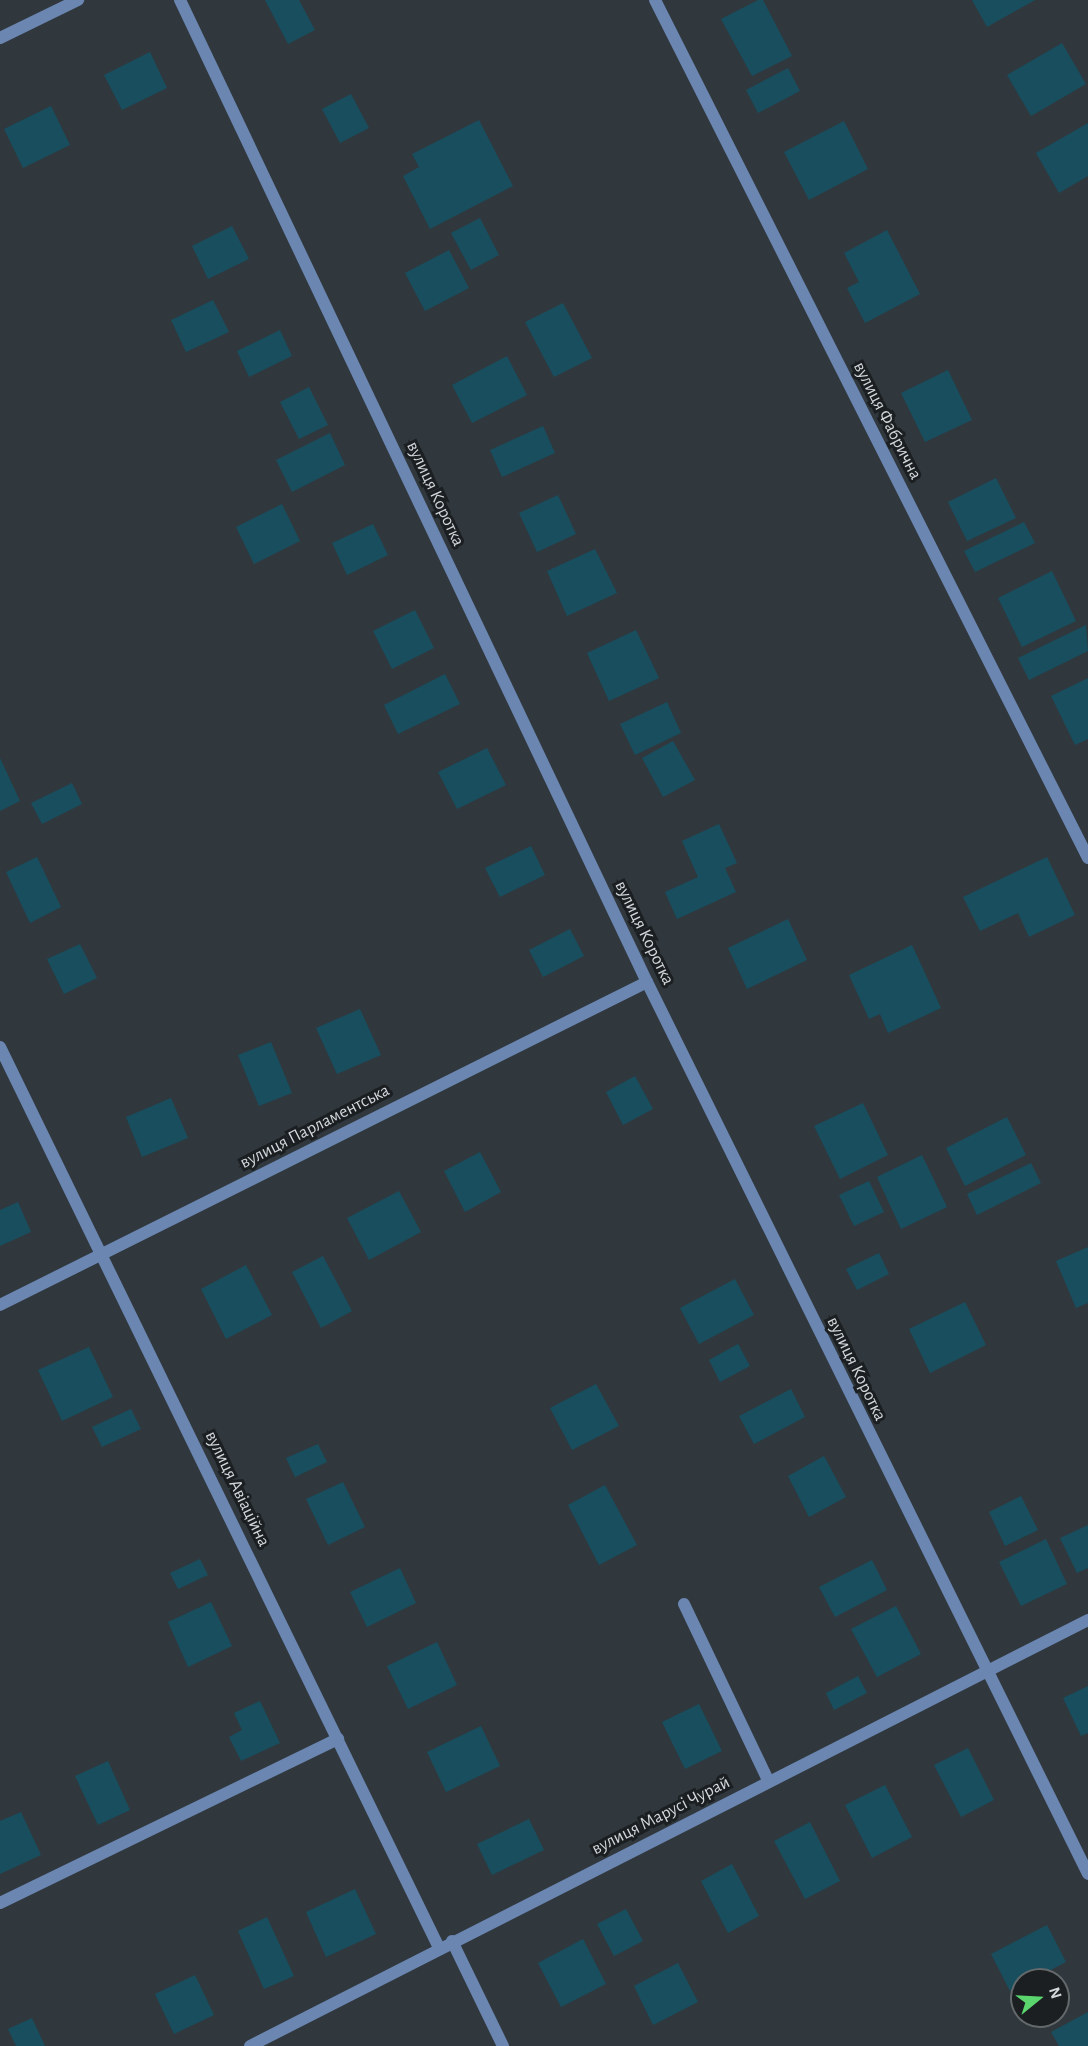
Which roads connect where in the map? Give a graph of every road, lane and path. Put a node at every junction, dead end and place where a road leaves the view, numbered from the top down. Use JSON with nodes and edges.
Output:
{"nodes":[{"id":1,"x":78,"y":0,"type":"edge"},
{"id":2,"x":180,"y":0,"type":"edge"},
{"id":3,"x":655,"y":0,"type":"edge"},
{"id":4,"x":0,"y":39,"type":"edge"},
{"id":5,"x":1088,"y":858,"type":"edge"},
{"id":6,"x":647,"y":982,"type":"junction"},
{"id":7,"x":0,"y":1047,"type":"edge"},
{"id":8,"x":104,"y":1253,"type":"junction"},
{"id":9,"x":0,"y":1305,"type":"edge"},
{"id":10,"x":684,"y":1604,"type":"dead end"},
{"id":11,"x":1088,"y":1620,"type":"edge"},
{"id":12,"x":985,"y":1674,"type":"junction"},
{"id":13,"x":338,"y":1739,"type":"junction"},
{"id":14,"x":769,"y":1782,"type":"junction"},
{"id":15,"x":1088,"y":1874,"type":"edge"},
{"id":16,"x":0,"y":1903,"type":"edge"},
{"id":17,"x":452,"y":1941,"type":"junction"},
{"id":18,"x":439,"y":1948,"type":"junction"},
{"id":19,"x":250,"y":2046,"type":"edge"},
{"id":20,"x":503,"y":2046,"type":"edge"}],
"edges":[{"from":1,"to":4,"type":"street"},
{"from":2,"to":6,"type":"street","name":"вулиця Коротка"},
{"from":3,"to":5,"type":"street","name":"вулиця Фабрична"},
{"from":6,"to":8,"type":"street","name":"вулиця Парламентська"},
{"from":6,"to":12,"type":"street","name":"вулиця Коротка"},
{"from":7,"to":8,"type":"street","name":"вулиця Авіаційна"},
{"from":8,"to":9,"type":"street","name":"вулиця Парламентська"},
{"from":8,"to":13,"type":"street","name":"вулиця Авіаційна"},
{"from":10,"to":14,"type":"street"},
{"from":11,"to":12,"type":"street","name":"вулиця Марусі Чурай"},
{"from":12,"to":14,"type":"street","name":"вулиця Марусі Чурай"},
{"from":12,"to":15,"type":"street","name":"вулиця Коротка"},
{"from":13,"to":16,"type":"street"},
{"from":13,"to":18,"type":"street","name":"вулиця Авіаційна"},
{"from":14,"to":17,"type":"street","name":"вулиця Марусі Чурай"},
{"from":17,"to":18,"type":"street","name":"вулиця Марусі Чурай"},
{"from":17,"to":20,"type":"street"},
{"from":18,"to":19,"type":"street","name":"вулиця Марусі Чурай"}]}
